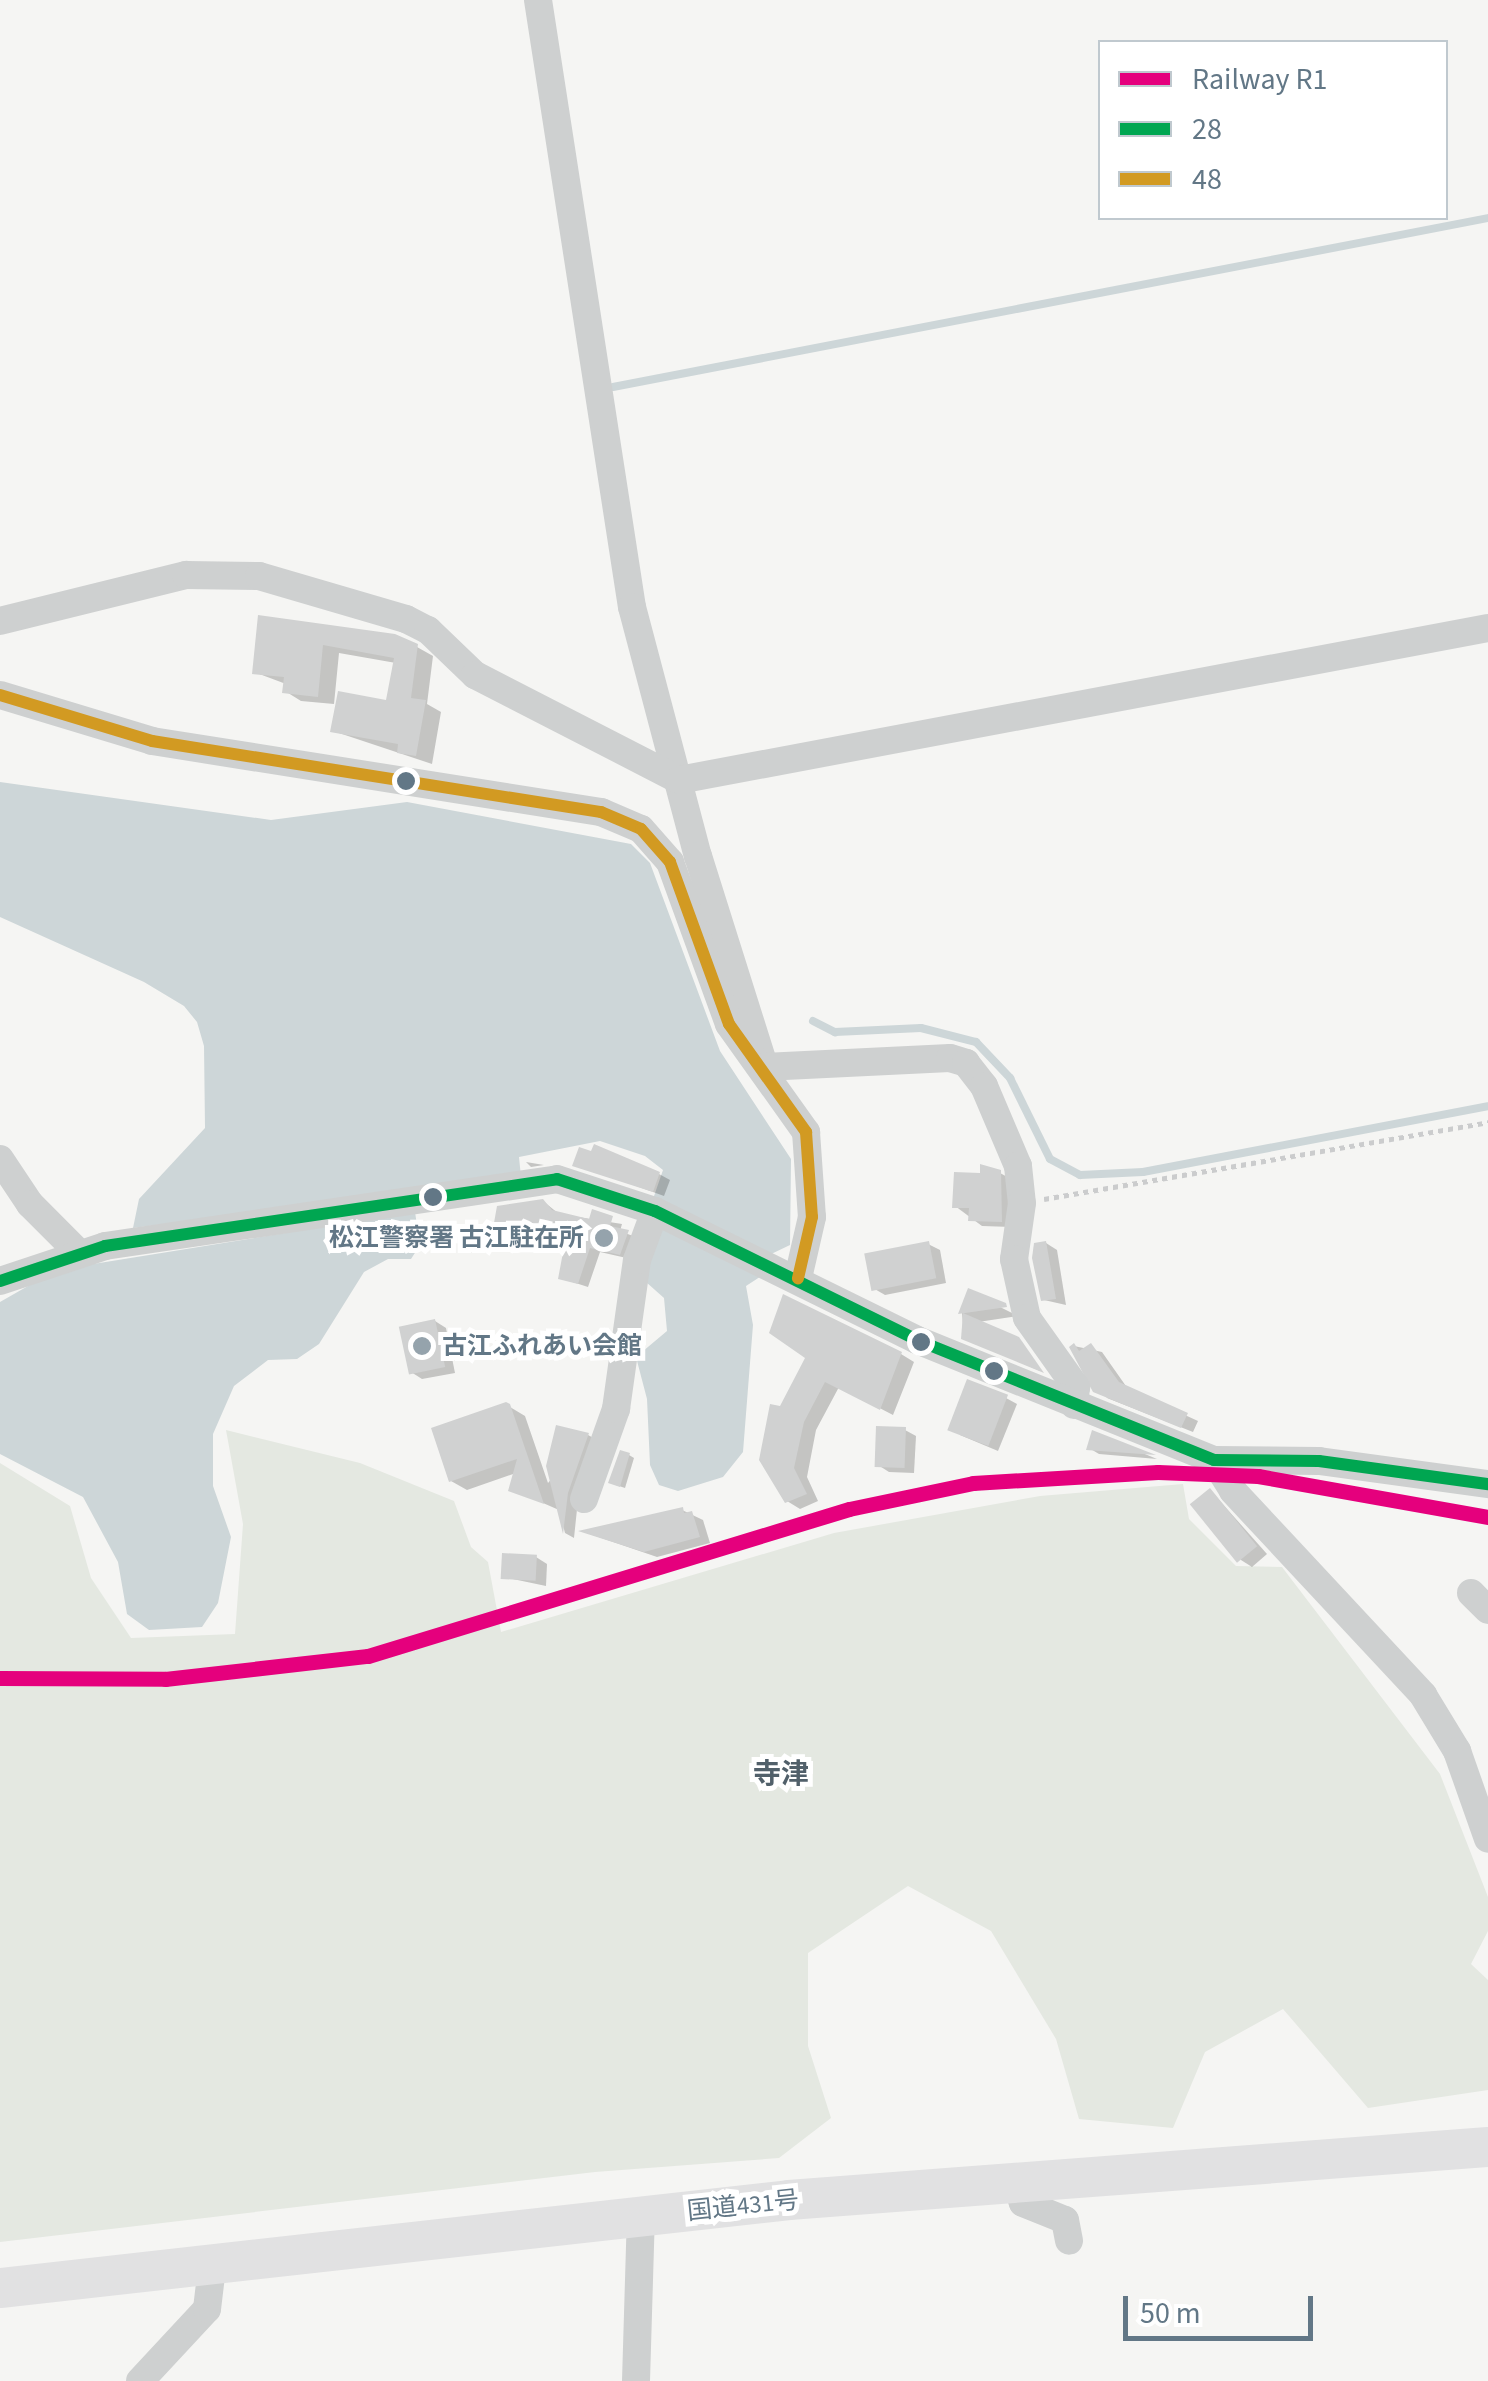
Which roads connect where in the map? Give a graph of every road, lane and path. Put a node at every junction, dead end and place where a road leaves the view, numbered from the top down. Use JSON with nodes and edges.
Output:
{"nodes":[{"id":1,"x":538,"y":0,"type":"edge"},
{"id":2,"x":0,"y":621,"type":"edge"},
{"id":3,"x":1488,"y":628,"type":"edge"},
{"id":4,"x":0,"y":694,"type":"edge"},
{"id":5,"x":678,"y":780,"type":"junction"},
{"id":6,"x":764,"y":1067,"type":"junction"},
{"id":7,"x":1488,"y":1122,"type":"edge"},
{"id":8,"x":0,"y":1159,"type":"edge"},
{"id":9,"x":1022,"y":1204,"type":"junction"},
{"id":10,"x":655,"y":1210,"type":"junction"},
{"id":11,"x":79,"y":1253,"type":"junction"},
{"id":12,"x":798,"y":1278,"type":"junction"},
{"id":13,"x":0,"y":1281,"type":"edge"},
{"id":14,"x":1074,"y":1405,"type":"junction"},
{"id":15,"x":1214,"y":1460,"type":"junction"},
{"id":16,"x":1488,"y":1484,"type":"edge"},
{"id":17,"x":584,"y":1500,"type":"dead end"},
{"id":18,"x":1488,"y":1839,"type":"edge"},
{"id":19,"x":1488,"y":2147,"type":"edge"},
{"id":20,"x":1015,"y":2181,"type":"junction"},
{"id":21,"x":641,"y":2218,"type":"junction"},
{"id":22,"x":1068,"y":2241,"type":"dead end"},
{"id":23,"x":212,"y":2267,"type":"junction"},
{"id":24,"x":0,"y":2288,"type":"edge"},
{"id":25,"x":140,"y":2381,"type":"edge"},
{"id":26,"x":636,"y":2381,"type":"edge"}],
"edges":[{"from":1,"to":5,"type":"street"},
{"from":2,"to":5,"type":"street"},
{"from":3,"to":5,"type":"street"},
{"from":4,"to":6,"type":"street"},
{"from":5,"to":6,"type":"street"},
{"from":6,"to":9,"type":"street"},
{"from":6,"to":12,"type":"street"},
{"from":7,"to":9,"type":"path"},
{"from":8,"to":11,"type":"street"},
{"from":9,"to":14,"type":"street"},
{"from":10,"to":11,"type":"street"},
{"from":10,"to":12,"type":"street"},
{"from":10,"to":17,"type":"street"},
{"from":11,"to":13,"type":"street"},
{"from":12,"to":14,"type":"street"},
{"from":14,"to":15,"type":"street"},
{"from":15,"to":16,"type":"street"},
{"from":15,"to":18,"type":"street"},
{"from":19,"to":20,"type":"highway","name":"国道431号"},
{"from":20,"to":21,"type":"highway","name":"国道431号"},
{"from":20,"to":22,"type":"street"},
{"from":21,"to":23,"type":"highway","name":"国道431号"},
{"from":21,"to":26,"type":"street"},
{"from":23,"to":24,"type":"highway","name":"国道431号"},
{"from":23,"to":25,"type":"street"}]}
